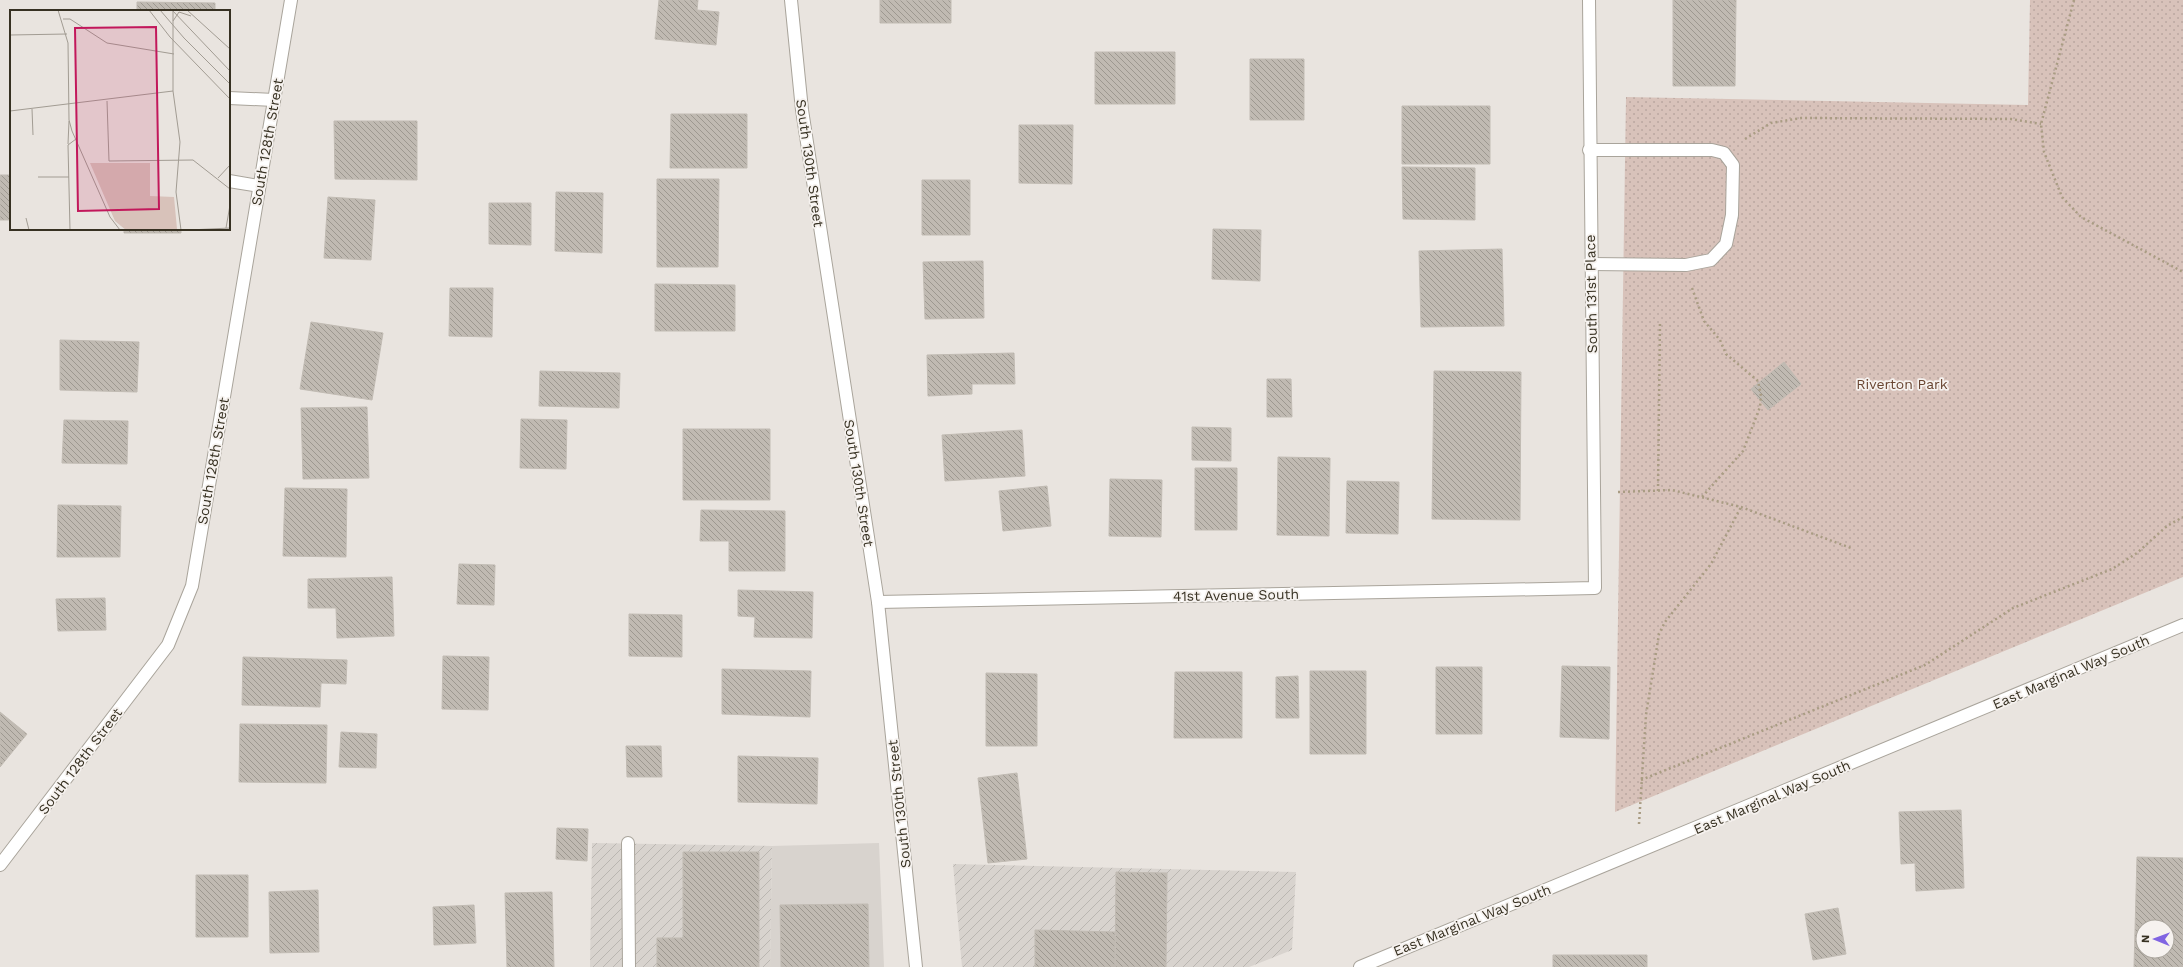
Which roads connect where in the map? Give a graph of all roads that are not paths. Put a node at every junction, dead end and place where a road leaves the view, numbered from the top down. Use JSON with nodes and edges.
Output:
{"nodes":[{"id":1,"x":291,"y":0,"type":"edge"},
{"id":2,"x":791,"y":0,"type":"edge"},
{"id":3,"x":1589,"y":0,"type":"edge"},
{"id":4,"x":230,"y":98,"type":"edge"},
{"id":5,"x":274,"y":100,"type":"junction"},
{"id":6,"x":1589,"y":150,"type":"junction"},
{"id":7,"x":230,"y":181,"type":"edge"},
{"id":8,"x":259,"y":186,"type":"junction"},
{"id":9,"x":1591,"y":264,"type":"junction"},
{"id":10,"x":1595,"y":588,"type":"joint"},
{"id":11,"x":878,"y":602,"type":"junction"},
{"id":12,"x":2183,"y":625,"type":"edge"},
{"id":13,"x":628,"y":843,"type":"dead end"},
{"id":14,"x":0,"y":865,"type":"edge"},
{"id":15,"x":629,"y":967,"type":"edge"},
{"id":16,"x":916,"y":967,"type":"edge"},
{"id":17,"x":1360,"y":967,"type":"edge"}],
"edges":[{"from":1,"to":5,"type":"street","name":"South 128th Street"},
{"from":2,"to":11,"type":"street","name":"South 130th Street"},
{"from":3,"to":6,"type":"street","name":"South 131st Place"},
{"from":4,"to":5,"type":"street"},
{"from":5,"to":8,"type":"street","name":"South 128th Street"},
{"from":6,"to":9,"type":"street","name":"South 131st Place"},
{"from":6,"to":9,"type":"street"},
{"from":7,"to":8,"type":"street"},
{"from":8,"to":14,"type":"street","name":"South 128th Street"},
{"from":9,"to":10,"type":"street","name":"South 131st Place"},
{"from":10,"to":11,"type":"street","name":"41st Avenue South"},
{"from":11,"to":16,"type":"street","name":"South 130th Street"},
{"from":12,"to":17,"type":"street","name":"East Marginal Way South"},
{"from":13,"to":15,"type":"street"}]}
